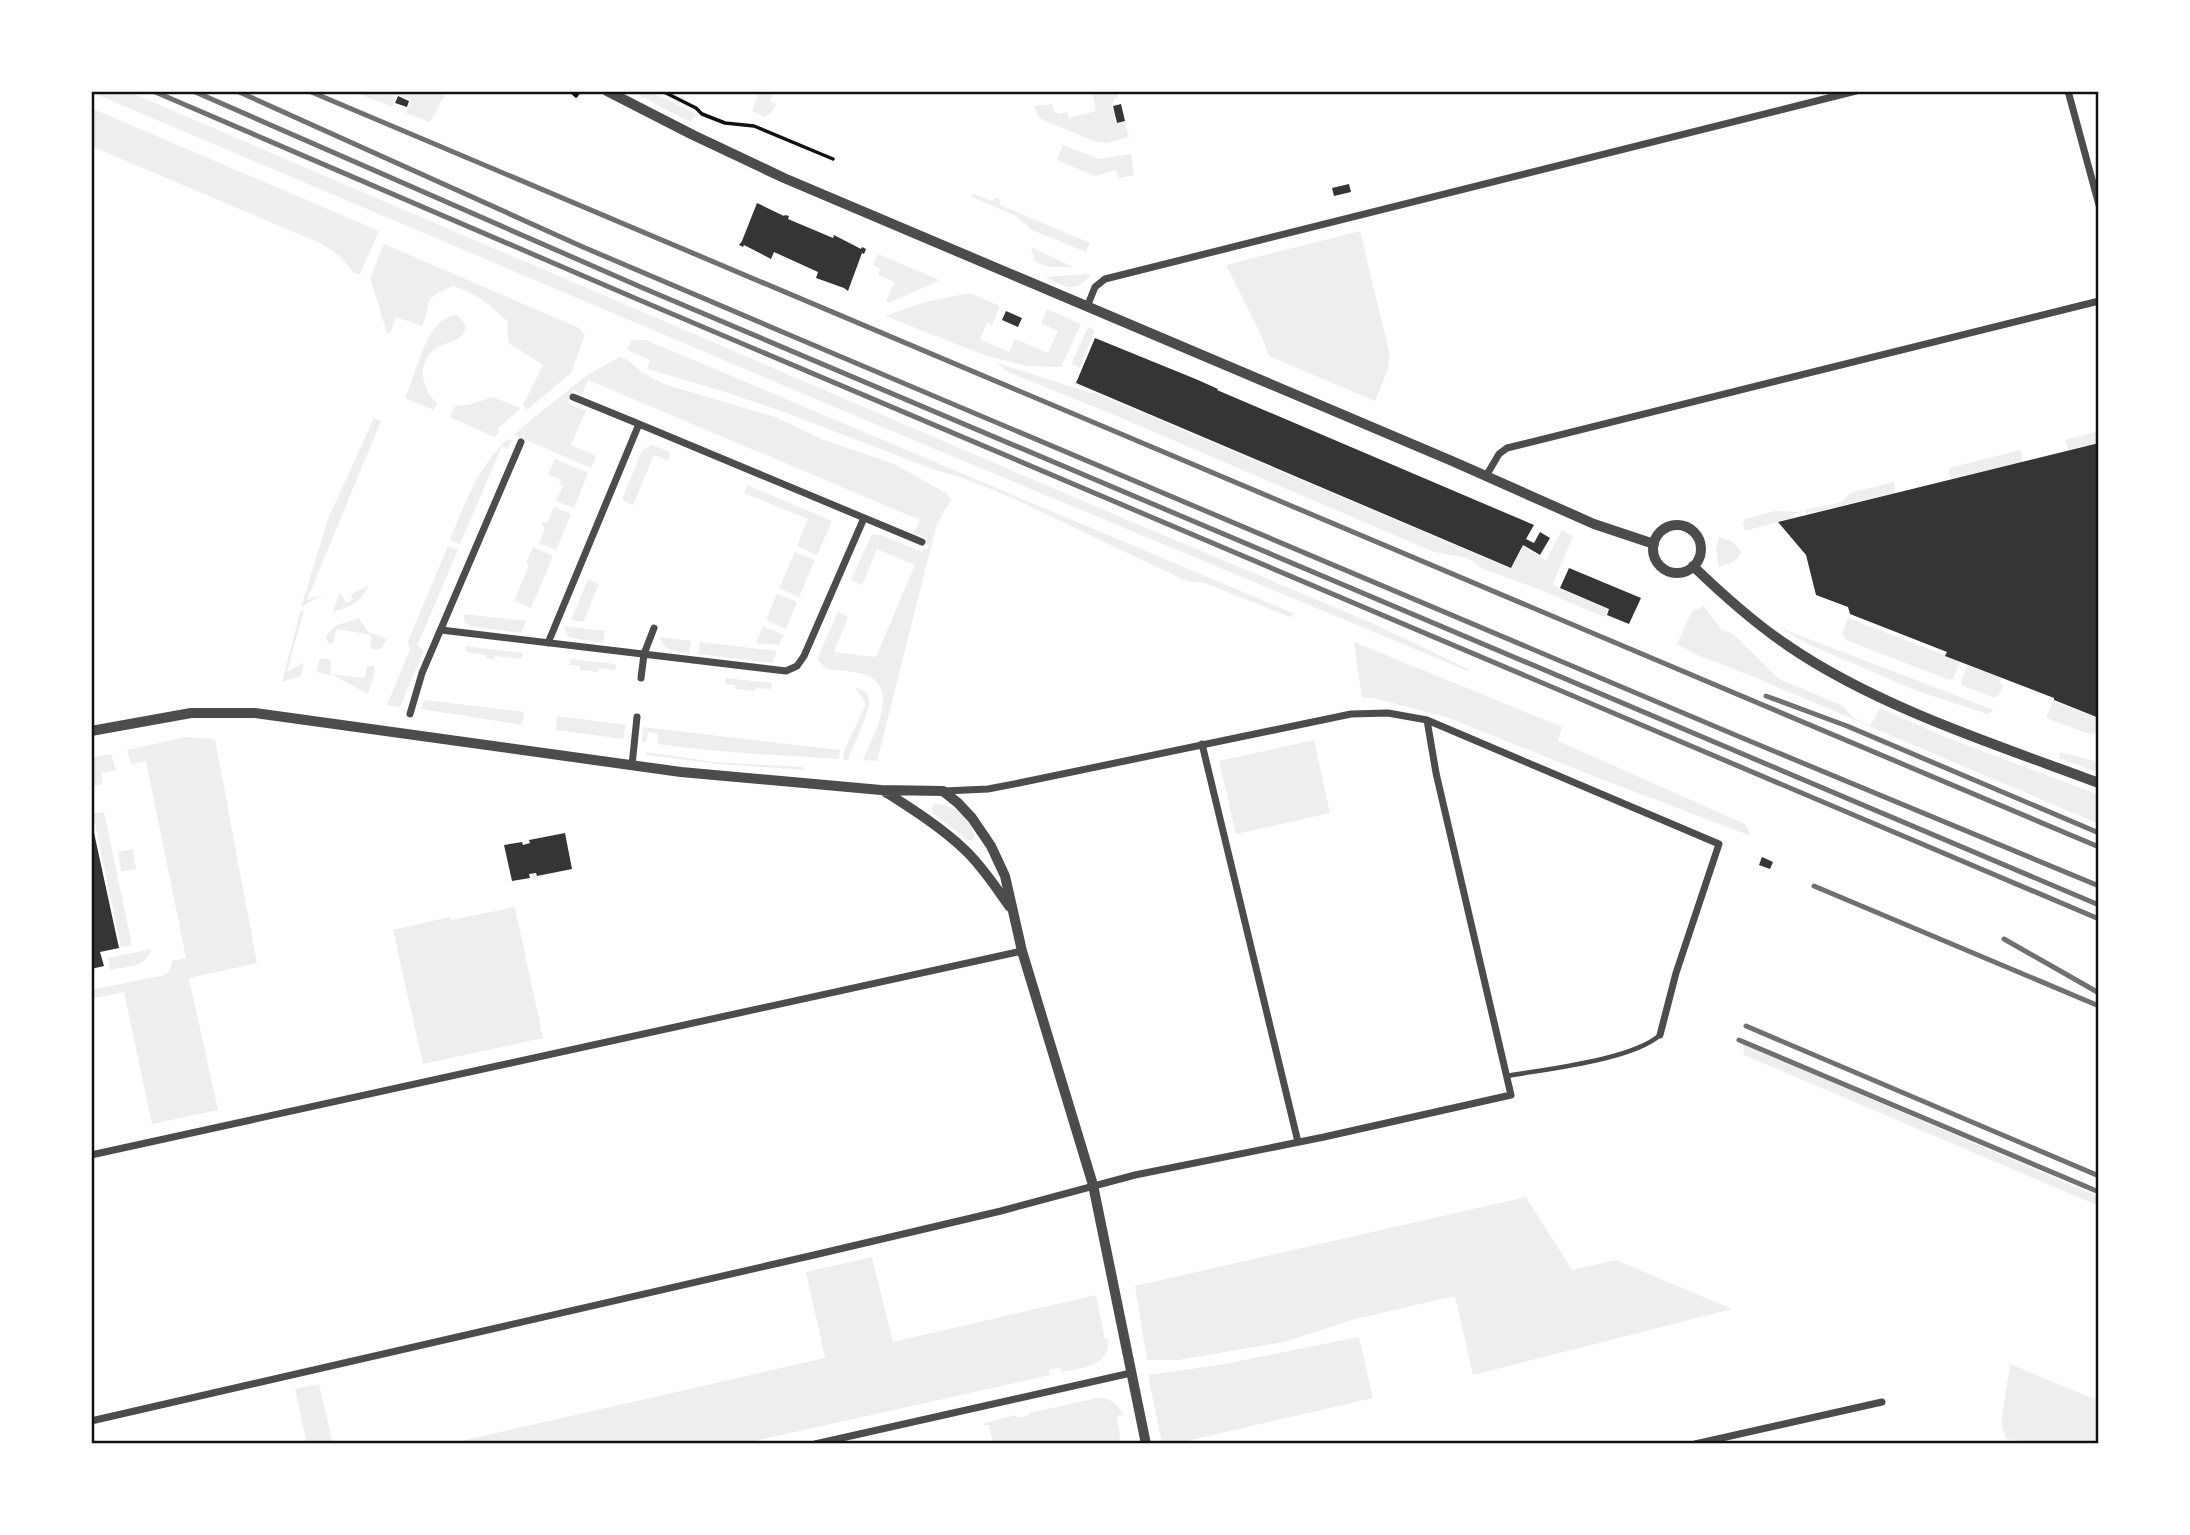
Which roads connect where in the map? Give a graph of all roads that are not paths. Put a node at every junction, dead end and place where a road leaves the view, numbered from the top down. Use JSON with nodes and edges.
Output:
{"nodes":[{"id":1,"x":607,"y":91,"type":"edge"},
{"id":2,"x":1852,"y":91,"type":"edge"},
{"id":3,"x":2068,"y":91,"type":"edge"},
{"id":4,"x":2099,"y":205,"type":"edge"},
{"id":5,"x":2099,"y":301,"type":"edge"},
{"id":6,"x":1087,"y":307,"type":"junction"},
{"id":7,"x":573,"y":397,"type":"dead end"},
{"id":8,"x":639,"y":424,"type":"junction"},
{"id":9,"x":521,"y":442,"type":"dead end"},
{"id":10,"x":1486,"y":476,"type":"junction"},
{"id":11,"x":864,"y":518,"type":"junction"},
{"id":12,"x":922,"y":542,"type":"dead end"},
{"id":13,"x":1654,"y":544,"type":"junction"},
{"id":14,"x":1693,"y":566,"type":"junction"},
{"id":15,"x":654,"y":628,"type":"dead end"},
{"id":16,"x":441,"y":630,"type":"junction"},
{"id":17,"x":548,"y":643,"type":"junction"},
{"id":18,"x":644,"y":654,"type":"junction"},
{"id":19,"x":641,"y":678,"type":"dead end"},
{"id":20,"x":410,"y":714,"type":"dead end"},
{"id":21,"x":637,"y":717,"type":"dead end"},
{"id":22,"x":1427,"y":720,"type":"junction"},
{"id":23,"x":91,"y":731,"type":"edge"},
{"id":24,"x":1202,"y":744,"type":"junction"},
{"id":25,"x":632,"y":765,"type":"junction"},
{"id":26,"x":2099,"y":783,"type":"edge"},
{"id":27,"x":881,"y":790,"type":"junction"},
{"id":28,"x":943,"y":791,"type":"junction"},
{"id":29,"x":1012,"y":909,"type":"junction"},
{"id":30,"x":1022,"y":951,"type":"junction"},
{"id":31,"x":1660,"y":1035,"type":"joint"},
{"id":32,"x":1506,"y":1076,"type":"junction"},
{"id":33,"x":1298,"y":1142,"type":"junction"},
{"id":34,"x":91,"y":1154,"type":"edge"},
{"id":35,"x":1093,"y":1185,"type":"junction"},
{"id":36,"x":1131,"y":1373,"type":"junction"},
{"id":37,"x":1882,"y":1402,"type":"dead end"},
{"id":38,"x":91,"y":1421,"type":"edge"},
{"id":39,"x":815,"y":1444,"type":"edge"},
{"id":40,"x":1146,"y":1444,"type":"edge"},
{"id":41,"x":1695,"y":1444,"type":"edge"}],
"edges":[{"from":1,"to":6,"type":"street"},
{"from":2,"to":6,"type":"street"},
{"from":3,"to":4,"type":"street"},
{"from":5,"to":10,"type":"street"},
{"from":6,"to":10,"type":"street"},
{"from":7,"to":8,"type":"street"},
{"from":8,"to":11,"type":"street"},
{"from":8,"to":17,"type":"street"},
{"from":9,"to":16,"type":"street"},
{"from":10,"to":13,"type":"street"},
{"from":11,"to":12,"type":"street"},
{"from":11,"to":18,"type":"street"},
{"from":13,"to":14,"type":"street"},
{"from":13,"to":14,"type":"street"},
{"from":14,"to":26,"type":"street"},
{"from":15,"to":18,"type":"street"},
{"from":16,"to":17,"type":"street"},
{"from":16,"to":20,"type":"street"},
{"from":17,"to":18,"type":"street"},
{"from":18,"to":19,"type":"street"},
{"from":21,"to":25,"type":"street"},
{"from":22,"to":24,"type":"street"},
{"from":22,"to":31,"type":"street"},
{"from":22,"to":32,"type":"street"},
{"from":23,"to":25,"type":"street"},
{"from":24,"to":28,"type":"street"},
{"from":24,"to":33,"type":"street"},
{"from":25,"to":27,"type":"street"},
{"from":27,"to":28,"type":"street"},
{"from":27,"to":29,"type":"street"},
{"from":28,"to":29,"type":"street"},
{"from":29,"to":30,"type":"street"},
{"from":30,"to":34,"type":"street"},
{"from":30,"to":35,"type":"street"},
{"from":31,"to":32,"type":"lane"},
{"from":32,"to":33,"type":"street"},
{"from":33,"to":35,"type":"street"},
{"from":35,"to":36,"type":"street"},
{"from":35,"to":38,"type":"street"},
{"from":36,"to":39,"type":"street"},
{"from":36,"to":40,"type":"street"},
{"from":37,"to":41,"type":"street"}]}
